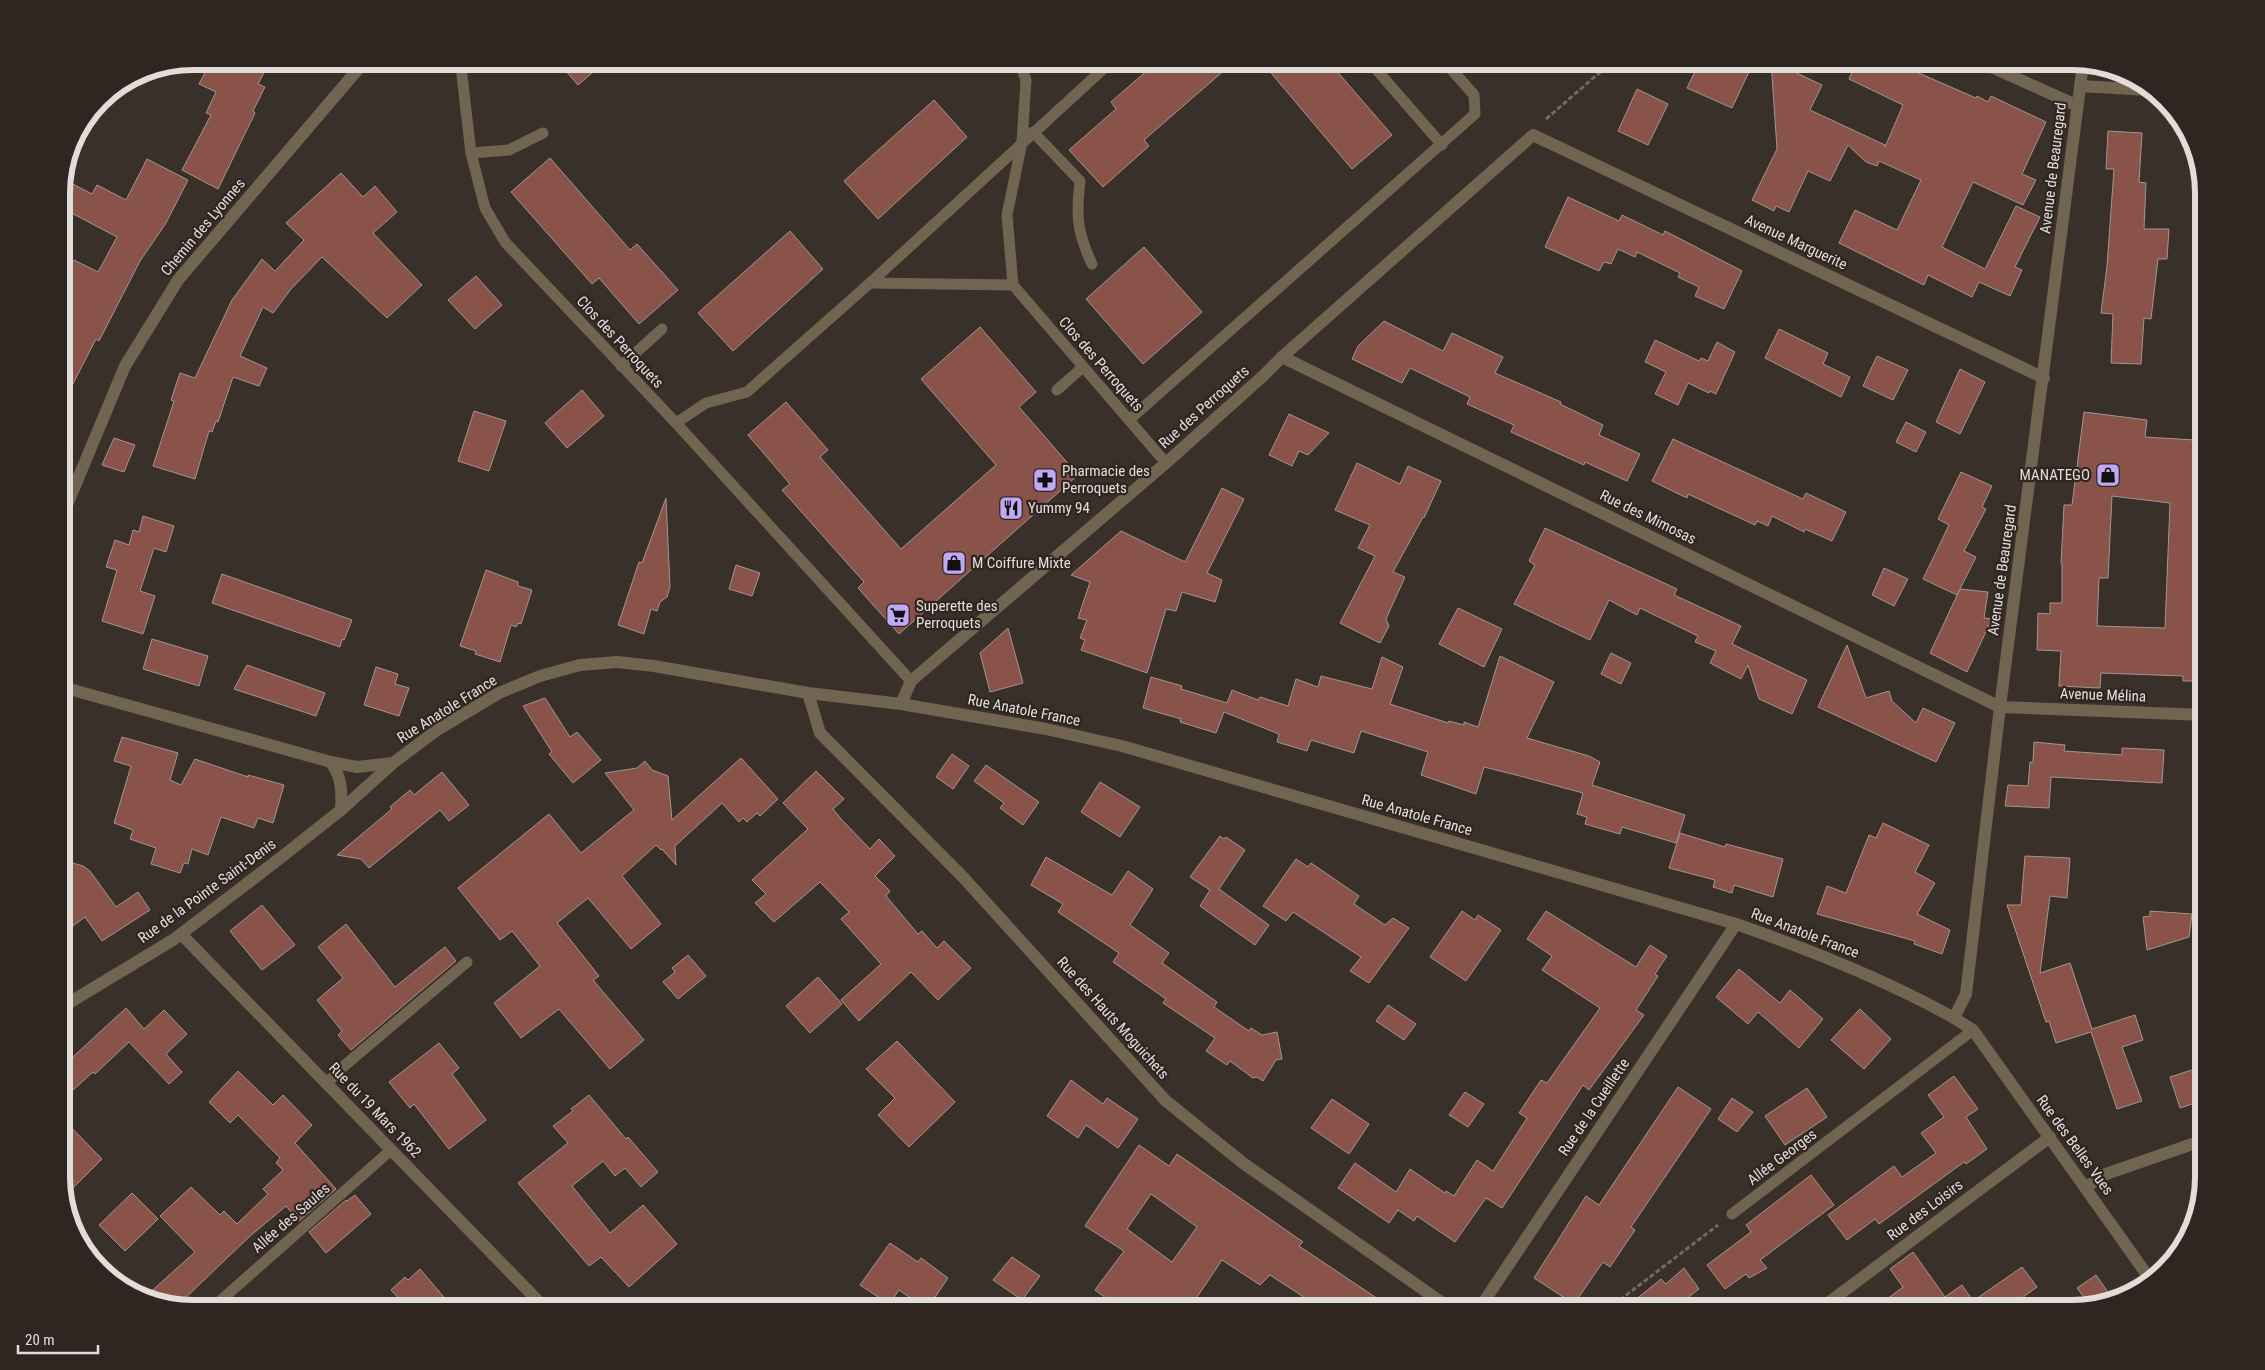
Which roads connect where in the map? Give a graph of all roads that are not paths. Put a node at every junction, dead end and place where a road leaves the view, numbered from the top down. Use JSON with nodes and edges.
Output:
{"nodes":[{"id":1,"x":357,"y":70,"type":"edge"},
{"id":2,"x":460,"y":70,"type":"edge"},
{"id":3,"x":1022,"y":70,"type":"edge"},
{"id":4,"x":1102,"y":70,"type":"edge"},
{"id":5,"x":1377,"y":70,"type":"edge"},
{"id":6,"x":1452,"y":70,"type":"edge"},
{"id":7,"x":1999,"y":70,"type":"edge"},
{"id":8,"x":2082,"y":71,"type":"edge"},
{"id":9,"x":2080,"y":86,"type":"junction"},
{"id":10,"x":2139,"y":89,"type":"edge"},
{"id":11,"x":2076,"y":104,"type":"junction"},
{"id":12,"x":1033,"y":132,"type":"junction"},
{"id":13,"x":543,"y":133,"type":"dead end"},
{"id":14,"x":1533,"y":135,"type":"joint"},
{"id":15,"x":1022,"y":142,"type":"junction"},
{"id":16,"x":1442,"y":145,"type":"junction"},
{"id":17,"x":471,"y":153,"type":"junction"},
{"id":18,"x":1092,"y":264,"type":"dead end"},
{"id":19,"x":870,"y":283,"type":"junction"},
{"id":20,"x":1013,"y":285,"type":"junction"},
{"id":21,"x":662,"y":329,"type":"dead end"},
{"id":22,"x":1282,"y":357,"type":"junction"},
{"id":23,"x":622,"y":366,"type":"junction"},
{"id":24,"x":1083,"y":367,"type":"junction"},
{"id":25,"x":2044,"y":378,"type":"junction"},
{"id":26,"x":1057,"y":390,"type":"dead end"},
{"id":27,"x":1129,"y":420,"type":"junction"},
{"id":28,"x":676,"y":424,"type":"junction"},
{"id":29,"x":1166,"y":463,"type":"junction"},
{"id":30,"x":70,"y":498,"type":"edge"},
{"id":31,"x":911,"y":681,"type":"junction"},
{"id":32,"x":70,"y":689,"type":"edge"},
{"id":33,"x":808,"y":693,"type":"junction"},
{"id":34,"x":901,"y":704,"type":"junction"},
{"id":35,"x":2000,"y":707,"type":"junction"},
{"id":36,"x":2195,"y":715,"type":"edge"},
{"id":37,"x":331,"y":762,"type":"junction"},
{"id":38,"x":392,"y":763,"type":"junction"},
{"id":39,"x":341,"y":810,"type":"junction"},
{"id":40,"x":1736,"y":924,"type":"junction"},
{"id":41,"x":181,"y":934,"type":"junction"},
{"id":42,"x":467,"y":962,"type":"dead end"},
{"id":43,"x":70,"y":1002,"type":"edge"},
{"id":44,"x":1954,"y":1018,"type":"junction"},
{"id":45,"x":1973,"y":1030,"type":"junction"},
{"id":46,"x":326,"y":1084,"type":"junction"},
{"id":47,"x":2050,"y":1137,"type":"junction"},
{"id":48,"x":2195,"y":1143,"type":"edge"},
{"id":49,"x":391,"y":1150,"type":"junction"},
{"id":50,"x":2086,"y":1187,"type":"junction"},
{"id":51,"x":1732,"y":1214,"type":"road end"},
{"id":52,"x":2147,"y":1275,"type":"edge"},
{"id":53,"x":221,"y":1300,"type":"edge"},
{"id":54,"x":537,"y":1300,"type":"edge"},
{"id":55,"x":1438,"y":1300,"type":"edge"},
{"id":56,"x":1486,"y":1300,"type":"edge"},
{"id":57,"x":1832,"y":1300,"type":"edge"}],
"edges":[{"from":1,"to":30,"type":"street","name":"Chemin des Lyonnes"},
{"from":2,"to":17,"type":"lane","name":"Clos des Perroquets"},
{"from":3,"to":15,"type":"lane"},
{"from":4,"to":12,"type":"lane"},
{"from":5,"to":16,"type":"lane"},
{"from":6,"to":16,"type":"lane"},
{"from":7,"to":11,"type":"street"},
{"from":8,"to":9,"type":"street","name":"Avenue de Beauregard"},
{"from":9,"to":10,"type":"street"},
{"from":9,"to":11,"type":"street","name":"Avenue de Beauregard"},
{"from":11,"to":25,"type":"street","name":"Avenue de Beauregard"},
{"from":12,"to":15,"type":"lane"},
{"from":12,"to":18,"type":"lane"},
{"from":13,"to":17,"type":"lane"},
{"from":14,"to":22,"type":"street","name":"Rue des Perroquets"},
{"from":14,"to":25,"type":"street","name":"Avenue Marguerite"},
{"from":15,"to":19,"type":"lane"},
{"from":15,"to":20,"type":"lane"},
{"from":16,"to":27,"type":"lane"},
{"from":17,"to":23,"type":"lane","name":"Clos des Perroquets"},
{"from":19,"to":20,"type":"lane"},
{"from":19,"to":28,"type":"lane"},
{"from":20,"to":24,"type":"lane","name":"Clos des Perroquets"},
{"from":21,"to":23,"type":"lane"},
{"from":22,"to":29,"type":"street","name":"Rue des Perroquets"},
{"from":22,"to":35,"type":"street","name":"Rue des Mimosas"},
{"from":23,"to":28,"type":"lane","name":"Clos des Perroquets"},
{"from":24,"to":26,"type":"lane"},
{"from":24,"to":27,"type":"lane","name":"Clos des Perroquets"},
{"from":25,"to":35,"type":"street","name":"Avenue de Beauregard"},
{"from":27,"to":29,"type":"lane","name":"Clos des Perroquets"},
{"from":28,"to":31,"type":"lane","name":"Clos des Perroquets"},
{"from":29,"to":31,"type":"street","name":"Rue des Perroquets"},
{"from":31,"to":34,"type":"street","name":"Rue des Perroquets"},
{"from":32,"to":37,"type":"street","name":"Rue Anatole France"},
{"from":33,"to":34,"type":"street","name":"Rue Anatole France"},
{"from":33,"to":38,"type":"street","name":"Rue Anatole France"},
{"from":33,"to":55,"type":"street","name":"Rue des Hauts Moguichets"},
{"from":34,"to":40,"type":"street","name":"Rue Anatole France"},
{"from":35,"to":36,"type":"street","name":"Avenue Mélina"},
{"from":35,"to":44,"type":"street","name":"Avenue de Beauregard"},
{"from":37,"to":38,"type":"street","name":"Rue Anatole France"},
{"from":37,"to":39,"type":"street"},
{"from":38,"to":39,"type":"street","name":"Rue de la Pointe Saint-Denis"},
{"from":39,"to":41,"type":"street","name":"Rue de la Pointe Saint-Denis"},
{"from":40,"to":44,"type":"street","name":"Rue Anatole France"},
{"from":40,"to":56,"type":"street","name":"Rue de la Cueillette"},
{"from":41,"to":43,"type":"street","name":"Rue de la Pointe Saint-Denis"},
{"from":41,"to":46,"type":"street","name":"Rue du 19 Mars 1962"},
{"from":42,"to":46,"type":"lane"},
{"from":44,"to":45,"type":"street","name":"Rue Anatole France"},
{"from":45,"to":47,"type":"street","name":"Rue des Belles Vues"},
{"from":45,"to":51,"type":"lane","name":"Allée Georges"},
{"from":46,"to":49,"type":"street","name":"Rue du 19 Mars 1962"},
{"from":47,"to":50,"type":"street","name":"Rue des Belles Vues"},
{"from":47,"to":57,"type":"street","name":"Rue des Loisirs"},
{"from":48,"to":50,"type":"street"},
{"from":49,"to":53,"type":"lane","name":"Allée des Saules"},
{"from":49,"to":54,"type":"street","name":"Rue du 19 Mars 1962"},
{"from":50,"to":52,"type":"street","name":"Rue des Belles Vues"}]}
